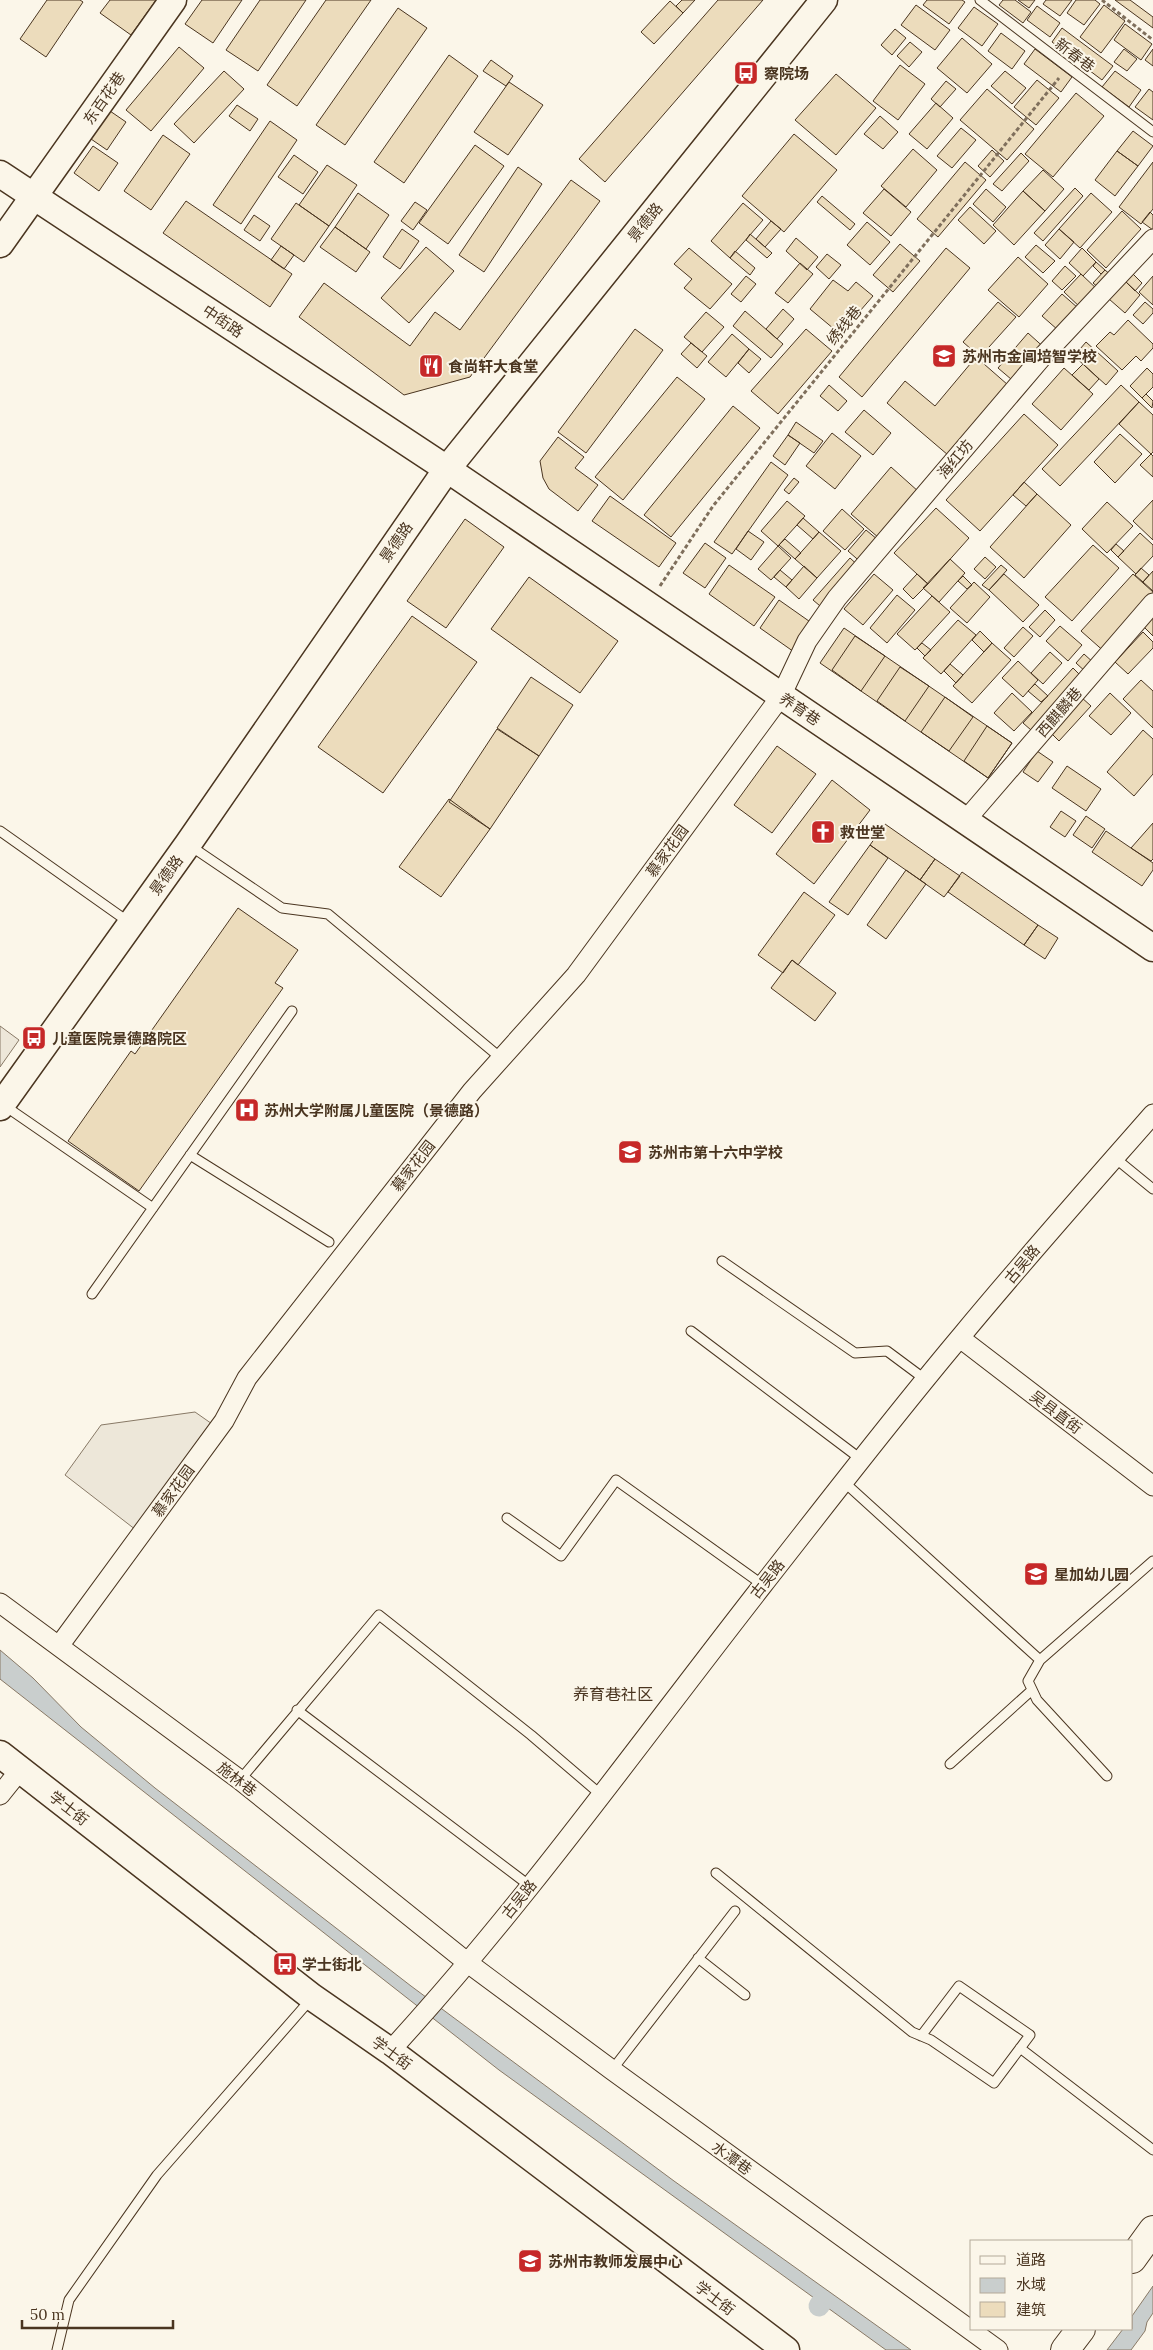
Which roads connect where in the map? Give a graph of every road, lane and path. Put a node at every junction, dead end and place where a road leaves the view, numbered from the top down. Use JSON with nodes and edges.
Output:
{"nodes":[{"id":1,"x":173,"y":0,"type":"edge"},
{"id":2,"x":824,"y":0,"type":"edge"},
{"id":3,"x":980,"y":0,"type":"edge"},
{"id":4,"x":1102,"y":0,"type":"edge"},
{"id":5,"x":1153,"y":40,"type":"edge"},
{"id":6,"x":1068,"y":67,"type":"junction"},
{"id":7,"x":1153,"y":132,"type":"edge"},
{"id":8,"x":0,"y":174,"type":"edge"},
{"id":9,"x":34,"y":196,"type":"junction"},
{"id":10,"x":1153,"y":239,"type":"edge"},
{"id":11,"x":0,"y":244,"type":"edge"},
{"id":12,"x":447,"y":469,"type":"junction"},
{"id":13,"x":1153,"y":603,"type":"edge"},
{"id":14,"x":648,"y":605,"type":"junction"},
{"id":15,"x":781,"y":696,"type":"junction"},
{"id":16,"x":966,"y":821,"type":"junction"},
{"id":17,"x":0,"y":831,"type":"edge"},
{"id":18,"x":188,"y":844,"type":"junction"},
{"id":19,"x":130,"y":923,"type":"junction"},
{"id":20,"x":1153,"y":948,"type":"edge"},
{"id":21,"x":292,"y":1011,"type":"dead end"},
{"id":22,"x":502,"y":1059,"type":"junction"},
{"id":23,"x":1,"y":1106,"type":"edge"},
{"id":24,"x":1153,"y":1114,"type":"edge"},
{"id":25,"x":190,"y":1155,"type":"junction"},
{"id":26,"x":1115,"y":1158,"type":"junction"},
{"id":27,"x":1153,"y":1188,"type":"edge"},
{"id":28,"x":152,"y":1208,"type":"junction"},
{"id":29,"x":329,"y":1242,"type":"dead end"},
{"id":30,"x":722,"y":1261,"type":"dead end"},
{"id":31,"x":92,"y":1294,"type":"dead end"},
{"id":32,"x":691,"y":1331,"type":"dead end"},
{"id":33,"x":960,"y":1338,"type":"junction"},
{"id":34,"x":926,"y":1380,"type":"junction"},
{"id":35,"x":862,"y":1460,"type":"junction"},
{"id":36,"x":844,"y":1482,"type":"junction"},
{"id":37,"x":1153,"y":1486,"type":"edge"},
{"id":38,"x":506,"y":1518,"type":"dead end"},
{"id":39,"x":1153,"y":1561,"type":"edge"},
{"id":40,"x":763,"y":1585,"type":"junction"},
{"id":41,"x":0,"y":1603,"type":"edge"},
{"id":42,"x":59,"y":1646,"type":"junction"},
{"id":43,"x":1040,"y":1660,"type":"junction"},
{"id":44,"x":1032,"y":1690,"type":"junction"},
{"id":45,"x":297,"y":1710,"type":"junction"},
{"id":46,"x":0,"y":1754,"type":"edge"},
{"id":47,"x":950,"y":1764,"type":"dead end"},
{"id":48,"x":20,"y":1770,"type":"junction"},
{"id":49,"x":1107,"y":1776,"type":"dead end"},
{"id":50,"x":240,"y":1780,"type":"junction"},
{"id":51,"x":600,"y":1794,"type":"junction"},
{"id":52,"x":0,"y":1795,"type":"edge"},
{"id":53,"x":716,"y":1873,"type":"dead end"},
{"id":54,"x":530,"y":1886,"type":"junction"},
{"id":55,"x":735,"y":1911,"type":"dead end"},
{"id":56,"x":698,"y":1958,"type":"junction"},
{"id":57,"x":468,"y":1963,"type":"junction"},
{"id":58,"x":745,"y":1995,"type":"dead end"},
{"id":59,"x":312,"y":1997,"type":"junction"},
{"id":60,"x":921,"y":2036,"type":"junction"},
{"id":61,"x":398,"y":2042,"type":"junction"},
{"id":62,"x":1020,"y":2048,"type":"junction"},
{"id":63,"x":612,"y":2070,"type":"junction"},
{"id":64,"x":1153,"y":2150,"type":"edge"},
{"id":65,"x":1153,"y":2230,"type":"edge"},
{"id":66,"x":1133,"y":2258,"type":"edge"},
{"id":67,"x":970,"y":2330,"type":"edge"},
{"id":68,"x":970,"y":2330,"type":"edge"},
{"id":69,"x":1080,"y":2330,"type":"edge"},
{"id":70,"x":57,"y":2350,"type":"edge"},
{"id":71,"x":786,"y":2350,"type":"edge"},
{"id":72,"x":998,"y":2350,"type":"edge"},
{"id":73,"x":1065,"y":2350,"type":"edge"}],
"edges":[{"from":1,"to":9,"type":"main road","name":"东百花巷"},
{"from":2,"to":12,"type":"main road","name":"景德路"},
{"from":3,"to":6,"type":"lane","name":"新春巷"},
{"from":4,"to":5,"type":"path"},
{"from":6,"to":7,"type":"lane","name":"新春巷"},
{"from":6,"to":14,"type":"path","name":"绣线巷"},
{"from":8,"to":9,"type":"main road","name":"中街路"},
{"from":9,"to":11,"type":"main road","name":"东百花巷"},
{"from":9,"to":12,"type":"main road","name":"中街路"},
{"from":10,"to":15,"type":"street","name":"海红坊"},
{"from":12,"to":14,"type":"main road","name":"养育巷"},
{"from":12,"to":18,"type":"main road","name":"景德路"},
{"from":13,"to":16,"type":"street","name":"西麒麟巷"},
{"from":14,"to":15,"type":"main road","name":"养育巷"},
{"from":15,"to":16,"type":"main road","name":"养育巷"},
{"from":15,"to":22,"type":"street","name":"慕家花园"},
{"from":16,"to":20,"type":"main road","name":"养育巷"},
{"from":17,"to":19,"type":"lane"},
{"from":18,"to":19,"type":"main road","name":"景德路"},
{"from":18,"to":22,"type":"lane"},
{"from":19,"to":23,"type":"main road","name":"景德路"},
{"from":21,"to":25,"type":"lane"},
{"from":22,"to":42,"type":"street","name":"慕家花园"},
{"from":23,"to":28,"type":"lane"},
{"from":24,"to":26,"type":"street","name":"古吴路"},
{"from":25,"to":28,"type":"lane"},
{"from":25,"to":29,"type":"lane"},
{"from":26,"to":27,"type":"lane"},
{"from":26,"to":33,"type":"street","name":"古吴路"},
{"from":28,"to":31,"type":"lane"},
{"from":30,"to":34,"type":"lane"},
{"from":32,"to":35,"type":"lane"},
{"from":33,"to":34,"type":"street","name":"古吴路"},
{"from":33,"to":37,"type":"street","name":"吴县直街"},
{"from":34,"to":35,"type":"street","name":"古吴路"},
{"from":35,"to":36,"type":"street","name":"古吴路"},
{"from":36,"to":40,"type":"street","name":"古吴路"},
{"from":36,"to":43,"type":"lane"},
{"from":38,"to":40,"type":"lane"},
{"from":39,"to":43,"type":"lane"},
{"from":40,"to":51,"type":"street","name":"古吴路"},
{"from":41,"to":42,"type":"street","name":"施林巷"},
{"from":42,"to":50,"type":"street","name":"施林巷"},
{"from":43,"to":44,"type":"lane"},
{"from":44,"to":47,"type":"lane"},
{"from":44,"to":49,"type":"lane"},
{"from":45,"to":50,"type":"lane"},
{"from":45,"to":51,"type":"lane"},
{"from":45,"to":54,"type":"lane"},
{"from":46,"to":48,"type":"main road","name":"学士街"},
{"from":48,"to":52,"type":"street"},
{"from":48,"to":59,"type":"main road","name":"学士街"},
{"from":50,"to":57,"type":"street","name":"施林巷"},
{"from":51,"to":54,"type":"street","name":"古吴路"},
{"from":53,"to":60,"type":"lane"},
{"from":54,"to":57,"type":"street","name":"古吴路"},
{"from":55,"to":56,"type":"lane"},
{"from":56,"to":58,"type":"lane"},
{"from":56,"to":63,"type":"lane"},
{"from":57,"to":61,"type":"street","name":"古吴路"},
{"from":57,"to":63,"type":"street","name":"水潭巷"},
{"from":59,"to":61,"type":"main road","name":"学士街"},
{"from":59,"to":70,"type":"lane"},
{"from":60,"to":62,"type":"lane"},
{"from":60,"to":62,"type":"lane"},
{"from":61,"to":71,"type":"main road","name":"学士街"},
{"from":62,"to":64,"type":"lane"},
{"from":63,"to":67,"type":"street","name":"水潭巷"},
{"from":65,"to":66,"type":"main road"},
{"from":68,"to":72,"type":"street","name":"水潭巷"},
{"from":69,"to":73,"type":"main road"}]}
